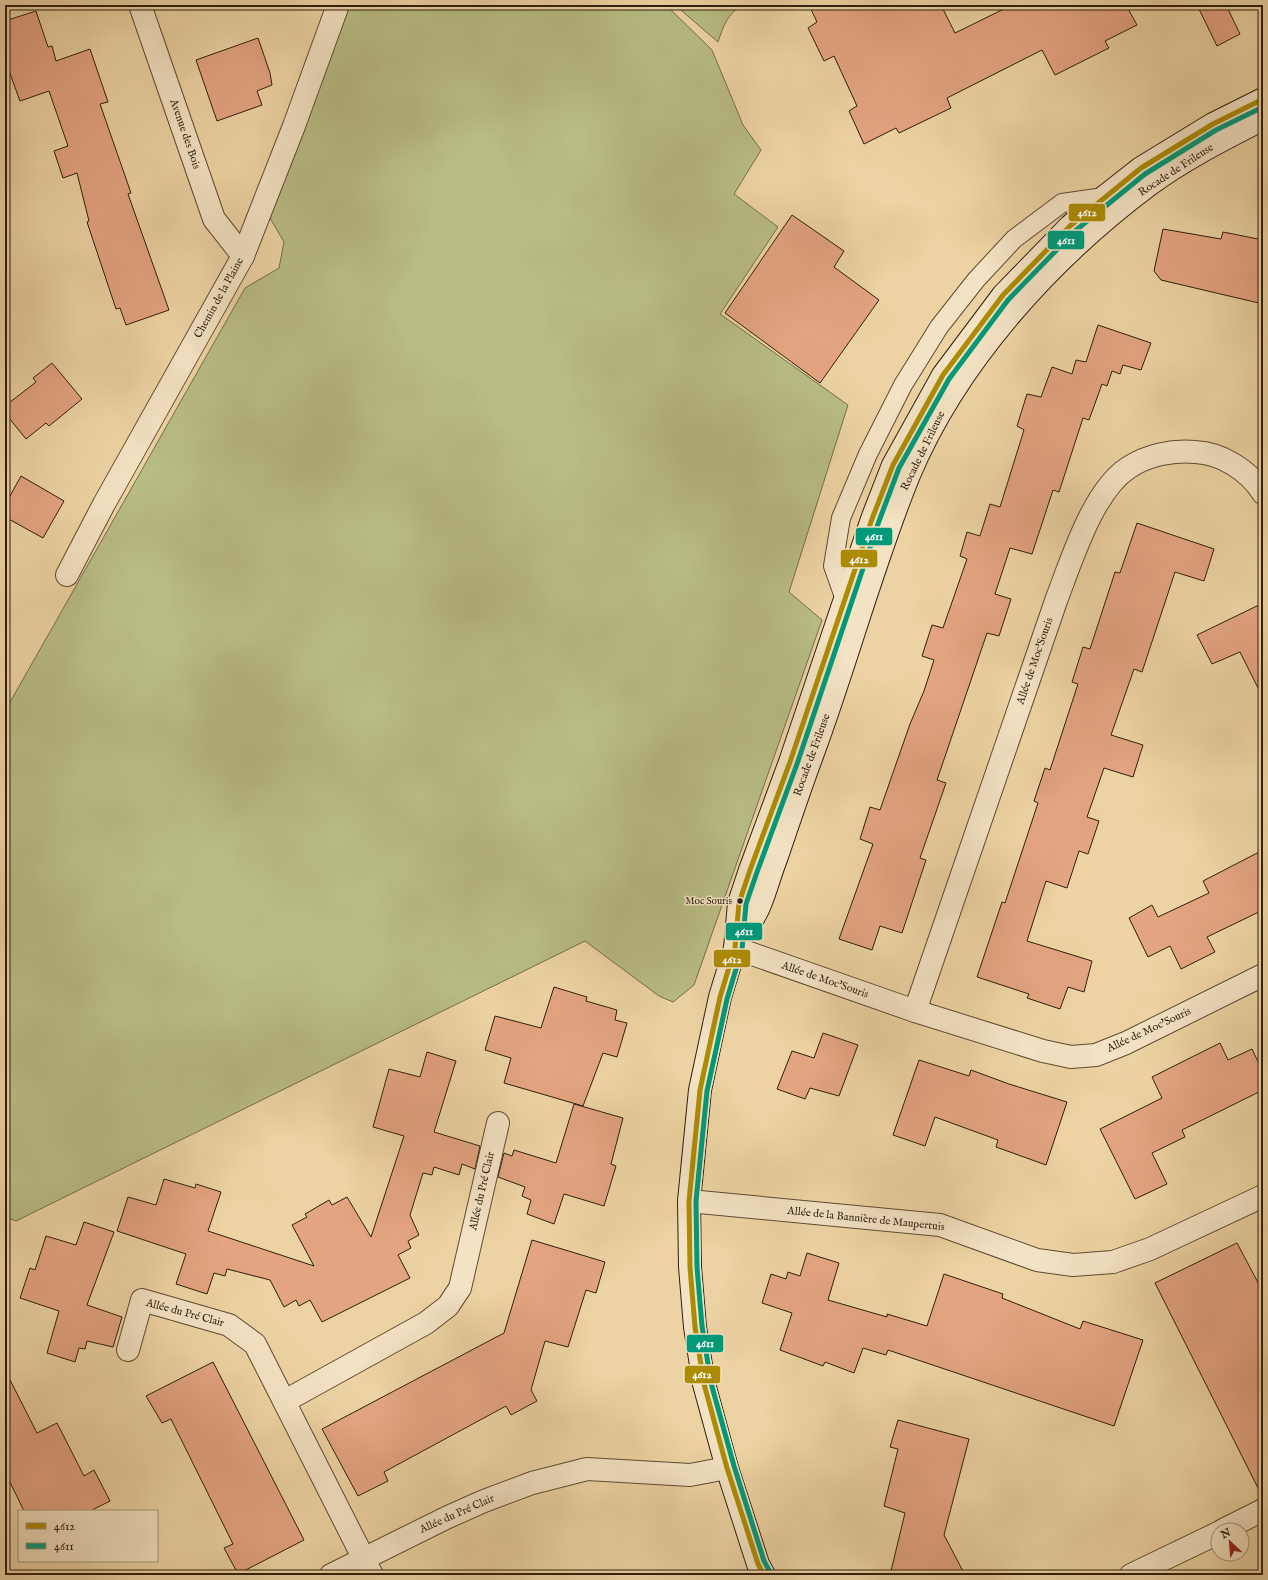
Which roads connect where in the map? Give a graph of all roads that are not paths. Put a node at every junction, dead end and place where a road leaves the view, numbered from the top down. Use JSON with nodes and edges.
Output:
{"nodes":[{"id":1,"x":140,"y":5,"type":"edge"},
{"id":2,"x":338,"y":5,"type":"edge"},
{"id":3,"x":1263,"y":99,"type":"edge"},
{"id":4,"x":1263,"y":119,"type":"edge"},
{"id":5,"x":1104,"y":197,"type":"junction"},
{"id":6,"x":243,"y":256,"type":"junction"},
{"id":7,"x":1263,"y":493,"type":"edge"},
{"id":8,"x":67,"y":575,"type":"dead end"},
{"id":9,"x":844,"y":598,"type":"junction"},
{"id":10,"x":735,"y":948,"type":"junction"},
{"id":11,"x":1263,"y":975,"type":"edge"},
{"id":12,"x":915,"y":1011,"type":"junction"},
{"id":13,"x":498,"y":1123,"type":"dead end"},
{"id":14,"x":1263,"y":1196,"type":"edge"},
{"id":15,"x":689,"y":1201,"type":"junction"},
{"id":16,"x":128,"y":1350,"type":"dead end"},
{"id":17,"x":285,"y":1401,"type":"junction"},
{"id":18,"x":727,"y":1468,"type":"junction"},
{"id":19,"x":1263,"y":1510,"type":"edge"},
{"id":20,"x":1240,"y":1522,"type":"edge"},
{"id":21,"x":1210,"y":1537,"type":"edge"},
{"id":22,"x":368,"y":1566,"type":"edge"},
{"id":23,"x":760,"y":1571,"type":"edge"},
{"id":24,"x":331,"y":1575,"type":"edge"},
{"id":25,"x":1131,"y":1575,"type":"edge"}],
"edges":[{"from":1,"to":6,"type":"street","name":"Avenue des Bois"},
{"from":2,"to":6,"type":"street","name":"Chemin de la Plaine"},
{"from":3,"to":5,"type":"street","name":"Rocade de Frileuse"},
{"from":4,"to":10,"type":"street","name":"Rocade de Frileuse"},
{"from":5,"to":9,"type":"street","name":"Rocade de Frileuse"},
{"from":5,"to":9,"type":"lane"},
{"from":6,"to":8,"type":"street","name":"Chemin de la Plaine"},
{"from":7,"to":12,"type":"street","name":"Allée de Moc'Souris"},
{"from":9,"to":10,"type":"street","name":"Rocade de Frileuse"},
{"from":10,"to":12,"type":"street","name":"Allée de Moc'Souris"},
{"from":10,"to":15,"type":"street","name":"Rocade de Frileuse"},
{"from":11,"to":12,"type":"street","name":"Allée de Moc'Souris"},
{"from":13,"to":17,"type":"street","name":"Allée du Pré Clair"},
{"from":14,"to":15,"type":"street","name":"Allée de la Bannière de Maupertuis"},
{"from":15,"to":18,"type":"street","name":"Rocade de Frileuse"},
{"from":16,"to":17,"type":"street","name":"Allée du Pré Clair"},
{"from":17,"to":22,"type":"street","name":"Allée du Pré Clair"},
{"from":18,"to":22,"type":"street","name":"Allée du Pré Clair"},
{"from":18,"to":23,"type":"street","name":"Rocade de Frileuse"},
{"from":19,"to":20,"type":"street"},
{"from":21,"to":25,"type":"street"},
{"from":22,"to":24,"type":"street"}]}
